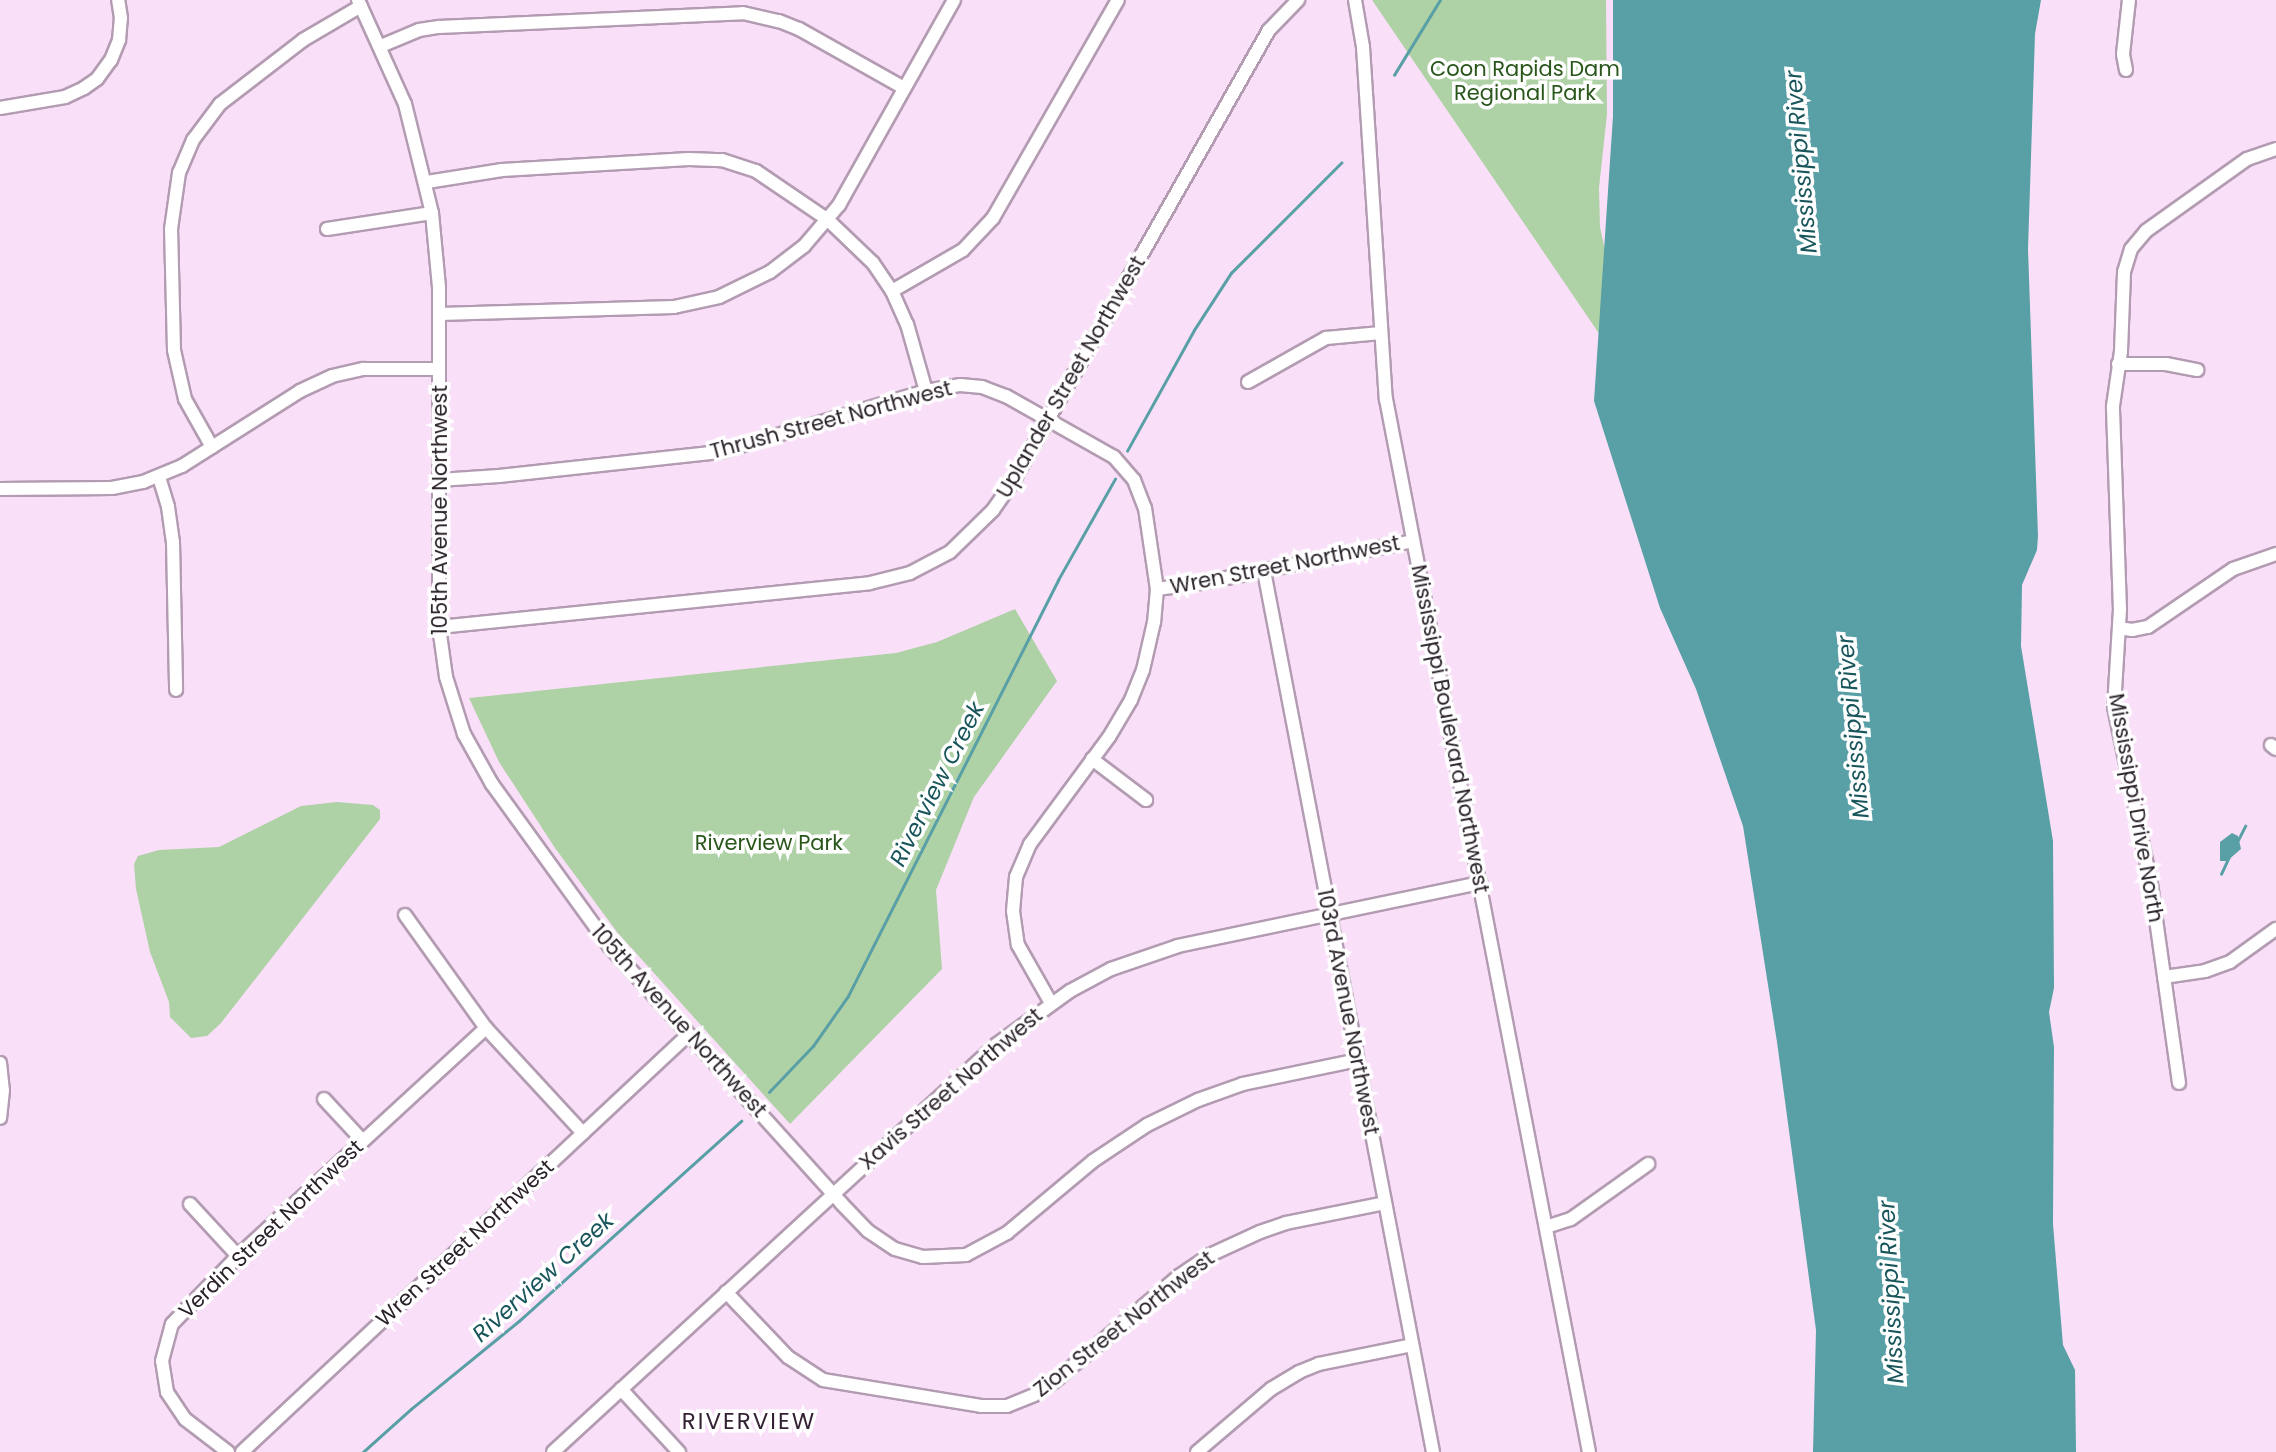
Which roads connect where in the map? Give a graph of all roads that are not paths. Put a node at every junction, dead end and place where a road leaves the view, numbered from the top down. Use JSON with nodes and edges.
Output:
{"nodes":[{"id":1,"x":118,"y":0,"type":"edge"},
{"id":2,"x":954,"y":0,"type":"edge"},
{"id":3,"x":1118,"y":0,"type":"edge"},
{"id":4,"x":1298,"y":0,"type":"edge"},
{"id":5,"x":1355,"y":0,"type":"edge"},
{"id":6,"x":2129,"y":0,"type":"edge"},
{"id":7,"x":359,"y":3,"type":"edge"},
{"id":8,"x":381,"y":46,"type":"junction"},
{"id":9,"x":2126,"y":70,"type":"dead end"},
{"id":10,"x":904,"y":88,"type":"junction"},
{"id":11,"x":0,"y":108,"type":"edge"},
{"id":12,"x":2276,"y":149,"type":"edge"},
{"id":13,"x":426,"y":182,"type":"junction"},
{"id":14,"x":432,"y":213,"type":"junction"},
{"id":15,"x":828,"y":220,"type":"junction"},
{"id":16,"x":327,"y":229,"type":"dead end"},
{"id":17,"x":892,"y":291,"type":"junction"},
{"id":18,"x":440,"y":314,"type":"junction"},
{"id":19,"x":1381,"y":333,"type":"junction"},
{"id":20,"x":2118,"y":364,"type":"junction"},
{"id":21,"x":439,"y":369,"type":"junction"},
{"id":22,"x":2197,"y":370,"type":"dead end"},
{"id":23,"x":1248,"y":382,"type":"dead end"},
{"id":24,"x":926,"y":391,"type":"junction"},
{"id":25,"x":1049,"y":420,"type":"junction"},
{"id":26,"x":212,"y":447,"type":"junction"},
{"id":27,"x":159,"y":477,"type":"junction"},
{"id":28,"x":439,"y":480,"type":"junction"},
{"id":29,"x":0,"y":489,"type":"edge"},
{"id":30,"x":1413,"y":541,"type":"junction"},
{"id":31,"x":2276,"y":554,"type":"edge"},
{"id":32,"x":1264,"y":571,"type":"junction"},
{"id":33,"x":1157,"y":589,"type":"junction"},
{"id":34,"x":439,"y":627,"type":"junction"},
{"id":35,"x":2119,"y":628,"type":"junction"},
{"id":36,"x":176,"y":690,"type":"dead end"},
{"id":37,"x":1092,"y":759,"type":"junction"},
{"id":38,"x":1146,"y":800,"type":"dead end"},
{"id":39,"x":1480,"y":883,"type":"junction"},
{"id":40,"x":1329,"y":914,"type":"junction"},
{"id":41,"x":409,"y":920,"type":"dead end"},
{"id":42,"x":2276,"y":929,"type":"edge"},
{"id":43,"x":2164,"y":976,"type":"junction"},
{"id":44,"x":1051,"y":1003,"type":"junction"},
{"id":45,"x":486,"y":1028,"type":"junction"},
{"id":46,"x":688,"y":1035,"type":"junction"},
{"id":47,"x":1358,"y":1060,"type":"junction"},
{"id":48,"x":0,"y":1063,"type":"edge"},
{"id":49,"x":2179,"y":1083,"type":"dead end"},
{"id":50,"x":1,"y":1090,"type":"edge"},
{"id":51,"x":324,"y":1099,"type":"dead end"},
{"id":52,"x":0,"y":1118,"type":"edge"},
{"id":53,"x":583,"y":1133,"type":"junction"},
{"id":54,"x":362,"y":1140,"type":"junction"},
{"id":55,"x":1648,"y":1164,"type":"dead end"},
{"id":56,"x":832,"y":1193,"type":"junction"},
{"id":57,"x":1385,"y":1203,"type":"junction"},
{"id":58,"x":190,"y":1204,"type":"dead end"},
{"id":59,"x":1546,"y":1227,"type":"junction"},
{"id":60,"x":238,"y":1256,"type":"junction"},
{"id":61,"x":726,"y":1292,"type":"junction"},
{"id":62,"x":1412,"y":1345,"type":"junction"},
{"id":63,"x":621,"y":1389,"type":"junction"},
{"id":64,"x":228,"y":1452,"type":"edge"},
{"id":65,"x":242,"y":1452,"type":"edge"},
{"id":66,"x":553,"y":1452,"type":"edge"},
{"id":67,"x":678,"y":1452,"type":"edge"},
{"id":68,"x":1197,"y":1452,"type":"edge"},
{"id":69,"x":1433,"y":1452,"type":"edge"},
{"id":70,"x":1589,"y":1452,"type":"edge"}],
"edges":[{"from":1,"to":11,"type":"street"},
{"from":2,"to":10,"type":"street"},
{"from":3,"to":17,"type":"street"},
{"from":4,"to":25,"type":"street","name":"Uplander Street Northwest"},
{"from":5,"to":19,"type":"street","name":"Mississippi Boulevard Northwest"},
{"from":6,"to":9,"type":"street"},
{"from":7,"to":8,"type":"street","name":"105th Avenue Northwest"},
{"from":7,"to":26,"type":"street"},
{"from":8,"to":10,"type":"street"},
{"from":8,"to":13,"type":"street","name":"105th Avenue Northwest"},
{"from":10,"to":15,"type":"street"},
{"from":12,"to":20,"type":"street","name":"Mississippi Drive North"},
{"from":13,"to":14,"type":"street","name":"105th Avenue Northwest"},
{"from":13,"to":15,"type":"street"},
{"from":14,"to":16,"type":"street"},
{"from":14,"to":18,"type":"street","name":"105th Avenue Northwest"},
{"from":15,"to":17,"type":"street"},
{"from":15,"to":18,"type":"street"},
{"from":17,"to":24,"type":"street"},
{"from":18,"to":21,"type":"street","name":"105th Avenue Northwest"},
{"from":19,"to":23,"type":"street"},
{"from":19,"to":30,"type":"street","name":"Mississippi Boulevard Northwest"},
{"from":20,"to":22,"type":"street"},
{"from":20,"to":35,"type":"street","name":"Mississippi Drive North"},
{"from":21,"to":26,"type":"street"},
{"from":21,"to":28,"type":"street","name":"105th Avenue Northwest"},
{"from":24,"to":25,"type":"street","name":"Thrush Street Northwest"},
{"from":24,"to":28,"type":"street","name":"Thrush Street Northwest"},
{"from":25,"to":33,"type":"street","name":"Thrush Street Northwest"},
{"from":25,"to":34,"type":"street","name":"Uplander Street Northwest"},
{"from":26,"to":27,"type":"street"},
{"from":27,"to":29,"type":"street"},
{"from":27,"to":36,"type":"street"},
{"from":28,"to":34,"type":"street","name":"105th Avenue Northwest"},
{"from":30,"to":32,"type":"street","name":"Wren Street Northwest"},
{"from":30,"to":39,"type":"street","name":"Mississippi Boulevard Northwest"},
{"from":31,"to":35,"type":"street"},
{"from":32,"to":33,"type":"street","name":"Wren Street Northwest"},
{"from":32,"to":40,"type":"street","name":"103rd Avenue Northwest"},
{"from":33,"to":37,"type":"street","name":"Thrush Street Northwest"},
{"from":34,"to":46,"type":"street","name":"105th Avenue Northwest"},
{"from":35,"to":43,"type":"street","name":"Mississippi Drive North"},
{"from":37,"to":38,"type":"street"},
{"from":37,"to":44,"type":"street","name":"Thrush Street Northwest"},
{"from":39,"to":40,"type":"street","name":"Xavis Street Northwest"},
{"from":39,"to":59,"type":"street","name":"Mississippi Boulevard Northwest"},
{"from":40,"to":44,"type":"street","name":"Xavis Street Northwest"},
{"from":40,"to":47,"type":"street","name":"103rd Avenue Northwest"},
{"from":41,"to":45,"type":"street"},
{"from":42,"to":43,"type":"street"},
{"from":43,"to":49,"type":"street","name":"Mississippi Drive North"},
{"from":44,"to":56,"type":"street","name":"Xavis Street Northwest"},
{"from":45,"to":53,"type":"street"},
{"from":45,"to":54,"type":"street","name":"Verdin Street Northwest"},
{"from":46,"to":53,"type":"street","name":"Wren Street Northwest"},
{"from":46,"to":56,"type":"street","name":"105th Avenue Northwest"},
{"from":47,"to":56,"type":"street","name":"105th Avenue Northwest"},
{"from":47,"to":57,"type":"street","name":"103rd Avenue Northwest"},
{"from":48,"to":50,"type":"street"},
{"from":50,"to":52,"type":"street"},
{"from":51,"to":54,"type":"street"},
{"from":53,"to":65,"type":"street","name":"Wren Street Northwest"},
{"from":54,"to":60,"type":"street","name":"Verdin Street Northwest"},
{"from":55,"to":59,"type":"street"},
{"from":56,"to":61,"type":"street","name":"Xavis Street Northwest"},
{"from":57,"to":61,"type":"street","name":"Zion Street Northwest"},
{"from":57,"to":62,"type":"street","name":"103rd Avenue Northwest"},
{"from":58,"to":60,"type":"street"},
{"from":59,"to":70,"type":"street","name":"Mississippi Boulevard Northwest"},
{"from":60,"to":64,"type":"street","name":"Verdin Street Northwest"},
{"from":61,"to":63,"type":"street","name":"Xavis Street Northwest"},
{"from":62,"to":68,"type":"street"},
{"from":62,"to":69,"type":"street","name":"103rd Avenue Northwest"},
{"from":63,"to":66,"type":"street","name":"Xavis Street Northwest"},
{"from":63,"to":67,"type":"street"}]}
